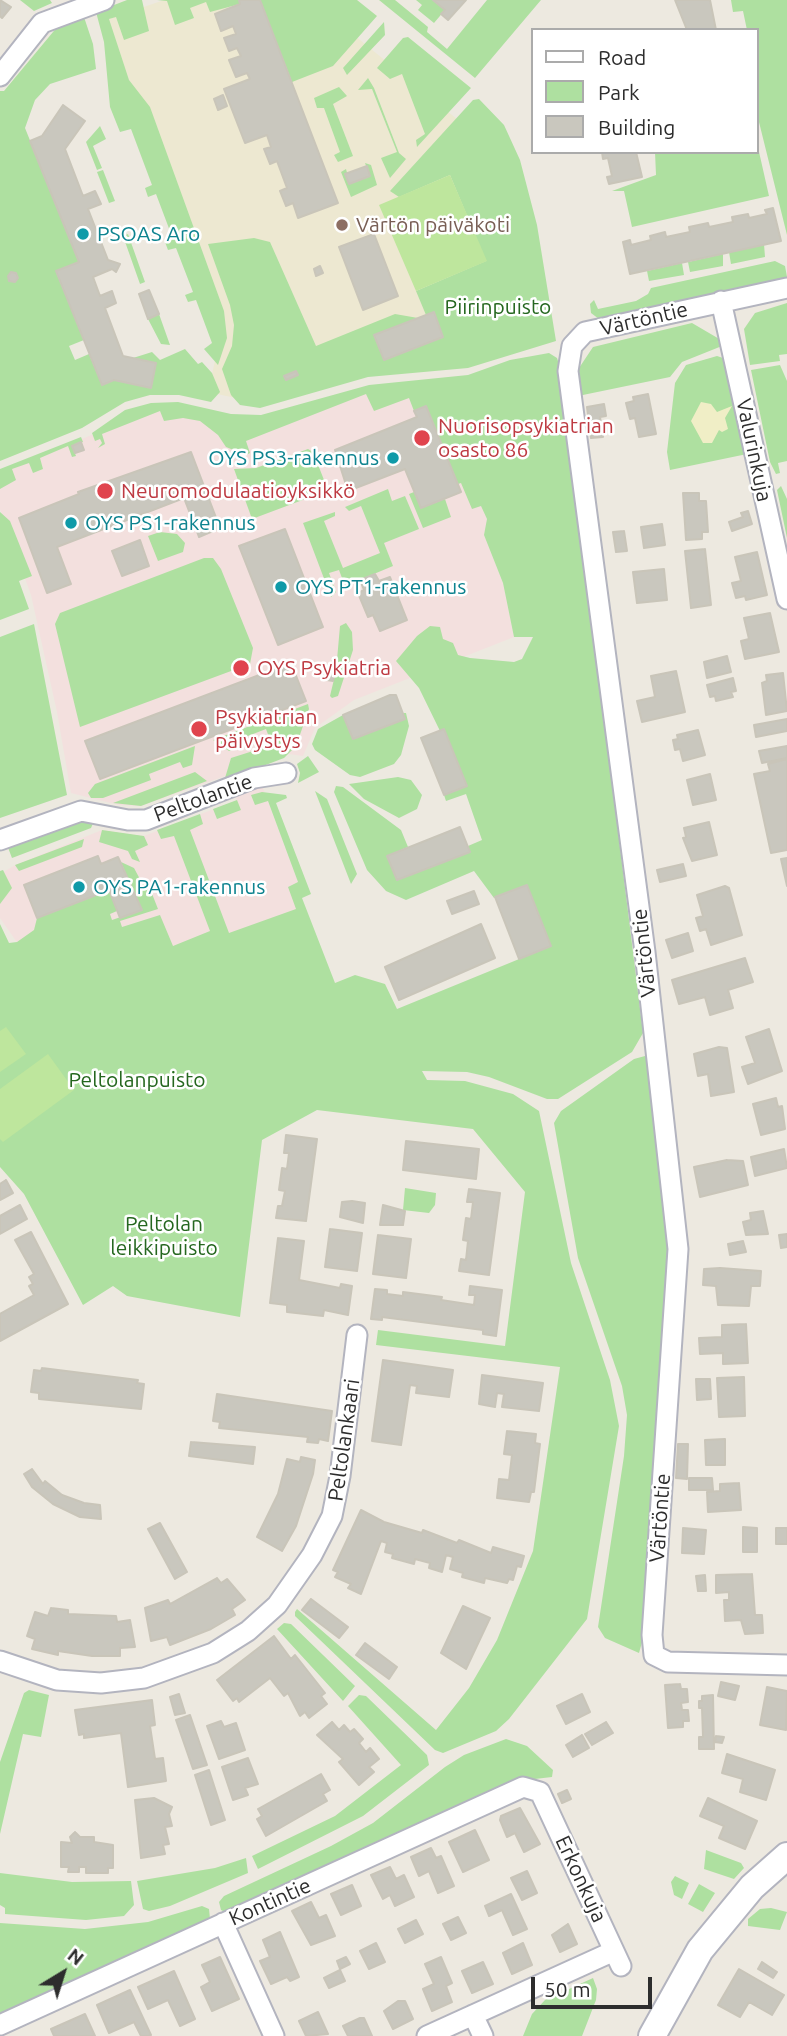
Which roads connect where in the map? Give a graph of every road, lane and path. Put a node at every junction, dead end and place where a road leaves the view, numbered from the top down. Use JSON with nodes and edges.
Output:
{"nodes":[{"id":1,"x":104,"y":0,"type":"edge"},
{"id":2,"x":0,"y":76,"type":"edge"},
{"id":3,"x":787,"y":288,"type":"edge"},
{"id":4,"x":721,"y":301,"type":"junction"},
{"id":5,"x":787,"y":599,"type":"edge"},
{"id":6,"x":286,"y":773,"type":"dead end"},
{"id":7,"x":0,"y":840,"type":"edge"},
{"id":8,"x":357,"y":1335,"type":"dead end"},
{"id":9,"x":0,"y":1661,"type":"edge"},
{"id":10,"x":787,"y":1665,"type":"edge"},
{"id":11,"x":540,"y":1792,"type":"joint"},
{"id":12,"x":787,"y":1856,"type":"edge"},
{"id":13,"x":223,"y":1923,"type":"junction"},
{"id":14,"x":473,"y":2015,"type":"junction"},
{"id":15,"x":0,"y":2025,"type":"edge"},
{"id":16,"x":274,"y":2036,"type":"edge"},
{"id":17,"x":427,"y":2036,"type":"edge"},
{"id":18,"x":483,"y":2036,"type":"edge"},
{"id":19,"x":652,"y":2036,"type":"edge"}],
"edges":[{"from":1,"to":2,"type":"street"},
{"from":3,"to":4,"type":"street","name":"Värtöntie"},
{"from":4,"to":5,"type":"street","name":"Valurinkuja"},
{"from":4,"to":10,"type":"street","name":"Värtöntie"},
{"from":6,"to":7,"type":"street","name":"Peltolantie"},
{"from":8,"to":9,"type":"street","name":"Peltolankaari"},
{"from":11,"to":13,"type":"street","name":"Kontintie"},
{"from":11,"to":14,"type":"street","name":"Erkonkuja"},
{"from":12,"to":19,"type":"main road"},
{"from":13,"to":15,"type":"street","name":"Kontintie"},
{"from":13,"to":16,"type":"street"},
{"from":14,"to":17,"type":"street"},
{"from":14,"to":18,"type":"street"}]}
